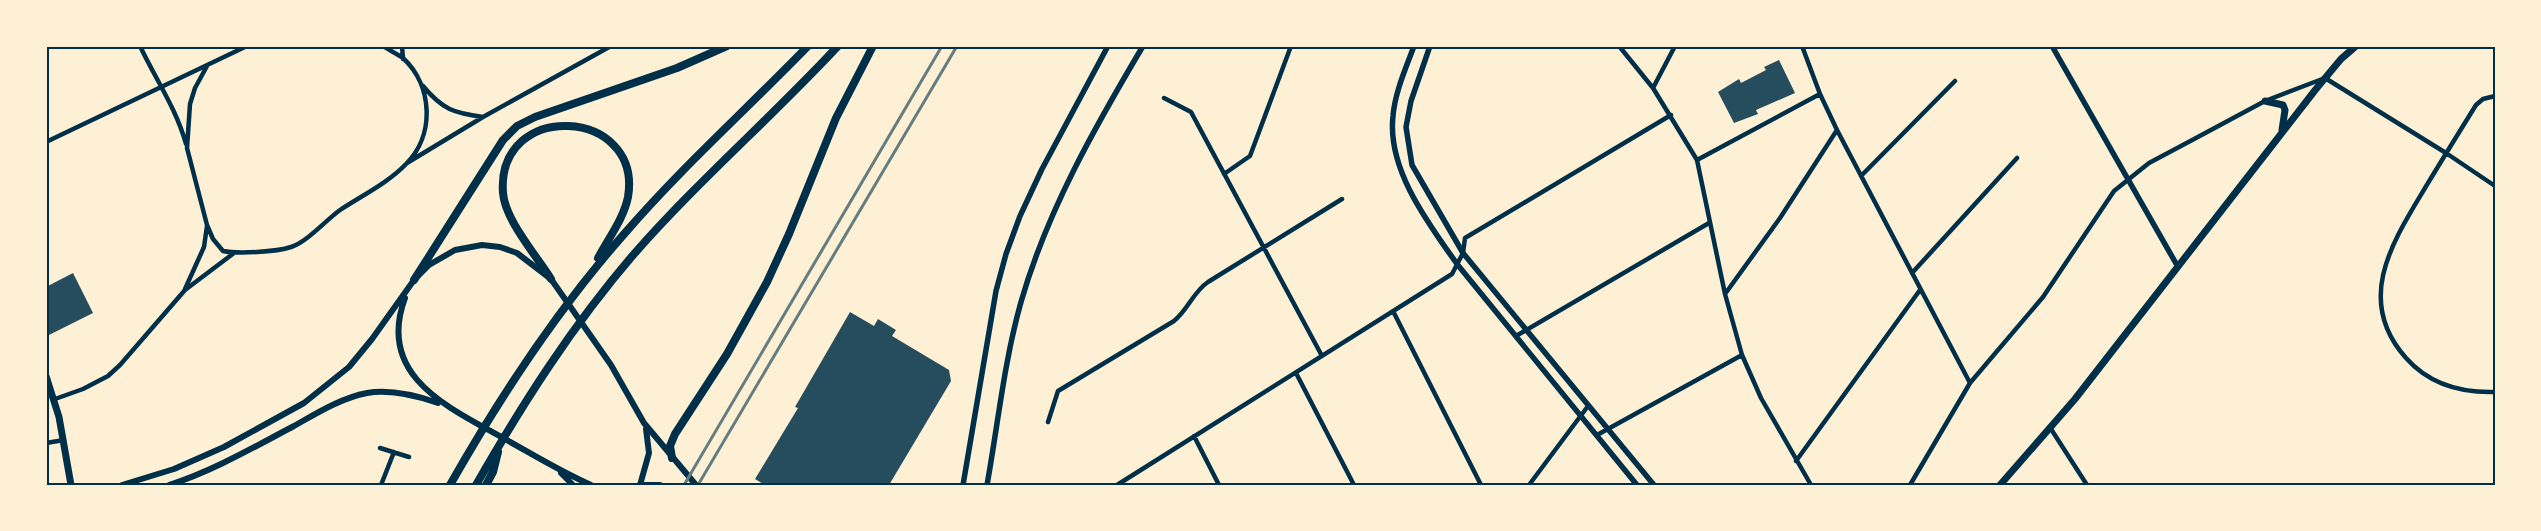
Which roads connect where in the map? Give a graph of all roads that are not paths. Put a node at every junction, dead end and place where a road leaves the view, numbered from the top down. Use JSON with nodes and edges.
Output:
{"nodes":[{"id":1,"x":140,"y":46,"type":"edge"},
{"id":2,"x":247,"y":46,"type":"edge"},
{"id":3,"x":383,"y":46,"type":"edge"},
{"id":4,"x":402,"y":46,"type":"edge"},
{"id":5,"x":611,"y":46,"type":"edge"},
{"id":6,"x":727,"y":46,"type":"edge"},
{"id":7,"x":808,"y":46,"type":"edge"},
{"id":8,"x":838,"y":46,"type":"edge"},
{"id":9,"x":873,"y":46,"type":"edge"},
{"id":10,"x":1108,"y":46,"type":"edge"},
{"id":11,"x":1143,"y":46,"type":"edge"},
{"id":12,"x":1291,"y":46,"type":"edge"},
{"id":13,"x":1414,"y":46,"type":"edge"},
{"id":14,"x":1430,"y":46,"type":"edge"},
{"id":15,"x":1618,"y":46,"type":"edge"},
{"id":16,"x":1676,"y":46,"type":"edge"},
{"id":17,"x":1802,"y":46,"type":"edge"},
{"id":18,"x":2052,"y":46,"type":"edge"},
{"id":19,"x":2356,"y":46,"type":"edge"},
{"id":20,"x":403,"y":59,"type":"junction"},
{"id":21,"x":207,"y":66,"type":"junction"},
{"id":22,"x":2325,"y":78,"type":"junction"},
{"id":23,"x":1955,"y":81,"type":"dead end"},
{"id":24,"x":420,"y":84,"type":"junction"},
{"id":25,"x":162,"y":86,"type":"junction"},
{"id":26,"x":1653,"y":88,"type":"junction"},
{"id":27,"x":1820,"y":94,"type":"junction"},
{"id":28,"x":2495,"y":96,"type":"edge"},
{"id":29,"x":1164,"y":98,"type":"dead end"},
{"id":30,"x":2265,"y":101,"type":"junction"},
{"id":31,"x":1671,"y":115,"type":"junction"},
{"id":32,"x":483,"y":117,"type":"junction"},
{"id":33,"x":1837,"y":130,"type":"junction"},
{"id":34,"x":2280,"y":136,"type":"junction"},
{"id":35,"x":46,"y":142,"type":"edge"},
{"id":36,"x":187,"y":148,"type":"junction"},
{"id":37,"x":2446,"y":153,"type":"junction"},
{"id":38,"x":2017,"y":158,"type":"dead end"},
{"id":39,"x":1697,"y":160,"type":"junction"},
{"id":40,"x":406,"y":164,"type":"junction"},
{"id":41,"x":1224,"y":174,"type":"junction"},
{"id":42,"x":1861,"y":176,"type":"junction"},
{"id":43,"x":2128,"y":178,"type":"junction"},
{"id":44,"x":2495,"y":186,"type":"edge"},
{"id":45,"x":1342,"y":199,"type":"dead end"},
{"id":46,"x":1709,"y":224,"type":"junction"},
{"id":47,"x":207,"y":225,"type":"junction"},
{"id":48,"x":1263,"y":248,"type":"junction"},
{"id":49,"x":234,"y":253,"type":"junction"},
{"id":50,"x":1463,"y":253,"type":"junction"},
{"id":51,"x":1457,"y":264,"type":"junction"},
{"id":52,"x":2178,"y":267,"type":"junction"},
{"id":53,"x":1912,"y":273,"type":"junction"},
{"id":54,"x":590,"y":274,"type":"junction"},
{"id":55,"x":551,"y":279,"type":"junction"},
{"id":56,"x":412,"y":283,"type":"junction"},
{"id":57,"x":184,"y":290,"type":"junction"},
{"id":58,"x":1920,"y":290,"type":"junction"},
{"id":59,"x":1725,"y":294,"type":"junction"},
{"id":60,"x":1393,"y":311,"type":"junction"},
{"id":61,"x":1526,"y":328,"type":"junction"},
{"id":62,"x":1516,"y":336,"type":"junction"},
{"id":63,"x":1742,"y":355,"type":"junction"},
{"id":64,"x":1322,"y":356,"type":"junction"},
{"id":65,"x":1296,"y":373,"type":"junction"},
{"id":66,"x":46,"y":376,"type":"edge"},
{"id":67,"x":1970,"y":383,"type":"junction"},
{"id":68,"x":2495,"y":392,"type":"edge"},
{"id":69,"x":55,"y":399,"type":"junction"},
{"id":70,"x":446,"y":406,"type":"junction"},
{"id":71,"x":1588,"y":406,"type":"junction"},
{"id":72,"x":1581,"y":414,"type":"junction"},
{"id":73,"x":1048,"y":422,"type":"dead end"},
{"id":74,"x":644,"y":423,"type":"junction"},
{"id":75,"x":2051,"y":429,"type":"junction"},
{"id":76,"x":1608,"y":430,"type":"junction"},
{"id":77,"x":1597,"y":435,"type":"junction"},
{"id":78,"x":1194,"y":436,"type":"junction"},
{"id":79,"x":64,"y":440,"type":"junction"},
{"id":80,"x":501,"y":441,"type":"junction"},
{"id":81,"x":46,"y":443,"type":"edge"},
{"id":82,"x":380,"y":448,"type":"dead end"},
{"id":83,"x":394,"y":452,"type":"junction"},
{"id":84,"x":409,"y":457,"type":"dead end"},
{"id":85,"x":672,"y":458,"type":"junction"},
{"id":86,"x":1796,"y":461,"type":"junction"},
{"id":87,"x":554,"y":467,"type":"junction"},
{"id":88,"x":71,"y":485,"type":"edge"},
{"id":89,"x":122,"y":485,"type":"edge"},
{"id":90,"x":169,"y":485,"type":"edge"},
{"id":91,"x":381,"y":485,"type":"edge"},
{"id":92,"x":450,"y":485,"type":"edge"},
{"id":93,"x":476,"y":485,"type":"edge"},
{"id":94,"x":486,"y":485,"type":"edge"},
{"id":95,"x":573,"y":485,"type":"edge"},
{"id":96,"x":591,"y":485,"type":"edge"},
{"id":97,"x":640,"y":485,"type":"edge"},
{"id":98,"x":645,"y":485,"type":"edge"},
{"id":99,"x":660,"y":485,"type":"edge"},
{"id":100,"x":696,"y":485,"type":"edge"},
{"id":101,"x":963,"y":485,"type":"edge"},
{"id":102,"x":987,"y":485,"type":"edge"},
{"id":103,"x":1117,"y":485,"type":"edge"},
{"id":104,"x":1219,"y":485,"type":"edge"},
{"id":105,"x":1354,"y":485,"type":"edge"},
{"id":106,"x":1481,"y":485,"type":"edge"},
{"id":107,"x":1529,"y":485,"type":"edge"},
{"id":108,"x":1637,"y":485,"type":"edge"},
{"id":109,"x":1654,"y":485,"type":"edge"},
{"id":110,"x":1811,"y":485,"type":"edge"},
{"id":111,"x":1910,"y":485,"type":"edge"},
{"id":112,"x":2000,"y":485,"type":"edge"},
{"id":113,"x":2087,"y":485,"type":"edge"}],
"edges":[{"from":1,"to":25,"type":"street"},
{"from":2,"to":21,"type":"street"},
{"from":3,"to":20,"type":"street"},
{"from":4,"to":20,"type":"street"},
{"from":5,"to":32,"type":"street"},
{"from":6,"to":56,"type":"highway"},
{"from":7,"to":54,"type":"highway"},
{"from":8,"to":80,"type":"highway"},
{"from":9,"to":85,"type":"highway"},
{"from":10,"to":101,"type":"street"},
{"from":11,"to":102,"type":"street"},
{"from":12,"to":41,"type":"street"},
{"from":13,"to":51,"type":"street"},
{"from":14,"to":50,"type":"street"},
{"from":15,"to":26,"type":"street"},
{"from":16,"to":26,"type":"street"},
{"from":17,"to":27,"type":"street"},
{"from":18,"to":43,"type":"street"},
{"from":19,"to":22,"type":"main road"},
{"from":20,"to":24,"type":"street"},
{"from":21,"to":25,"type":"street"},
{"from":21,"to":36,"type":"street"},
{"from":22,"to":30,"type":"street"},
{"from":22,"to":34,"type":"main road"},
{"from":22,"to":37,"type":"street"},
{"from":23,"to":42,"type":"street"},
{"from":24,"to":32,"type":"street"},
{"from":24,"to":40,"type":"street"},
{"from":25,"to":35,"type":"street"},
{"from":25,"to":36,"type":"street"},
{"from":26,"to":31,"type":"street"},
{"from":27,"to":33,"type":"street"},
{"from":27,"to":39,"type":"street"},
{"from":28,"to":37,"type":"street"},
{"from":29,"to":41,"type":"street"},
{"from":30,"to":34,"type":"main road"},
{"from":30,"to":43,"type":"street"},
{"from":31,"to":39,"type":"street"},
{"from":31,"to":50,"type":"street"},
{"from":32,"to":40,"type":"street"},
{"from":33,"to":42,"type":"street"},
{"from":33,"to":59,"type":"street"},
{"from":34,"to":52,"type":"main road"},
{"from":36,"to":47,"type":"street"},
{"from":37,"to":44,"type":"street"},
{"from":37,"to":68,"type":"street"},
{"from":38,"to":53,"type":"street"},
{"from":39,"to":46,"type":"street"},
{"from":40,"to":49,"type":"street"},
{"from":41,"to":48,"type":"street"},
{"from":42,"to":53,"type":"street"},
{"from":43,"to":52,"type":"street"},
{"from":43,"to":67,"type":"street"},
{"from":45,"to":48,"type":"street"},
{"from":46,"to":59,"type":"street"},
{"from":46,"to":61,"type":"street"},
{"from":47,"to":49,"type":"street"},
{"from":47,"to":57,"type":"street"},
{"from":48,"to":64,"type":"street"},
{"from":48,"to":73,"type":"street"},
{"from":49,"to":57,"type":"street"},
{"from":50,"to":51,"type":"street"},
{"from":50,"to":61,"type":"street"},
{"from":51,"to":60,"type":"street"},
{"from":51,"to":62,"type":"street"},
{"from":52,"to":75,"type":"main road"},
{"from":53,"to":58,"type":"street"},
{"from":54,"to":55,"type":"highway"},
{"from":54,"to":92,"type":"highway"},
{"from":55,"to":56,"type":"main road"},
{"from":55,"to":74,"type":"main road"},
{"from":56,"to":70,"type":"main road"},
{"from":56,"to":89,"type":"main road"},
{"from":57,"to":69,"type":"street"},
{"from":58,"to":67,"type":"street"},
{"from":58,"to":86,"type":"street"},
{"from":59,"to":63,"type":"street"},
{"from":60,"to":64,"type":"street"},
{"from":60,"to":106,"type":"street"},
{"from":61,"to":62,"type":"street"},
{"from":61,"to":71,"type":"street"},
{"from":62,"to":72,"type":"street"},
{"from":63,"to":76,"type":"street"},
{"from":63,"to":86,"type":"street"},
{"from":64,"to":65,"type":"street"},
{"from":65,"to":78,"type":"street"},
{"from":65,"to":105,"type":"street"},
{"from":66,"to":69,"type":"main road"},
{"from":67,"to":111,"type":"street"},
{"from":69,"to":79,"type":"main road"},
{"from":70,"to":87,"type":"main road"},
{"from":70,"to":90,"type":"main road"},
{"from":71,"to":72,"type":"street"},
{"from":71,"to":76,"type":"street"},
{"from":72,"to":77,"type":"street"},
{"from":72,"to":107,"type":"street"},
{"from":74,"to":85,"type":"main road"},
{"from":74,"to":97,"type":"main road"},
{"from":75,"to":112,"type":"main road"},
{"from":75,"to":113,"type":"street"},
{"from":76,"to":77,"type":"street"},
{"from":76,"to":109,"type":"street"},
{"from":77,"to":108,"type":"street"},
{"from":78,"to":103,"type":"street"},
{"from":78,"to":104,"type":"street"},
{"from":79,"to":81,"type":"street"},
{"from":79,"to":88,"type":"main road"},
{"from":80,"to":93,"type":"highway"},
{"from":80,"to":94,"type":"highway"},
{"from":82,"to":83,"type":"street"},
{"from":83,"to":84,"type":"street"},
{"from":83,"to":91,"type":"street"},
{"from":85,"to":100,"type":"main road"},
{"from":86,"to":110,"type":"street"},
{"from":87,"to":95,"type":"main road"},
{"from":87,"to":96,"type":"main road"},
{"from":98,"to":99,"type":"main road"}]}
